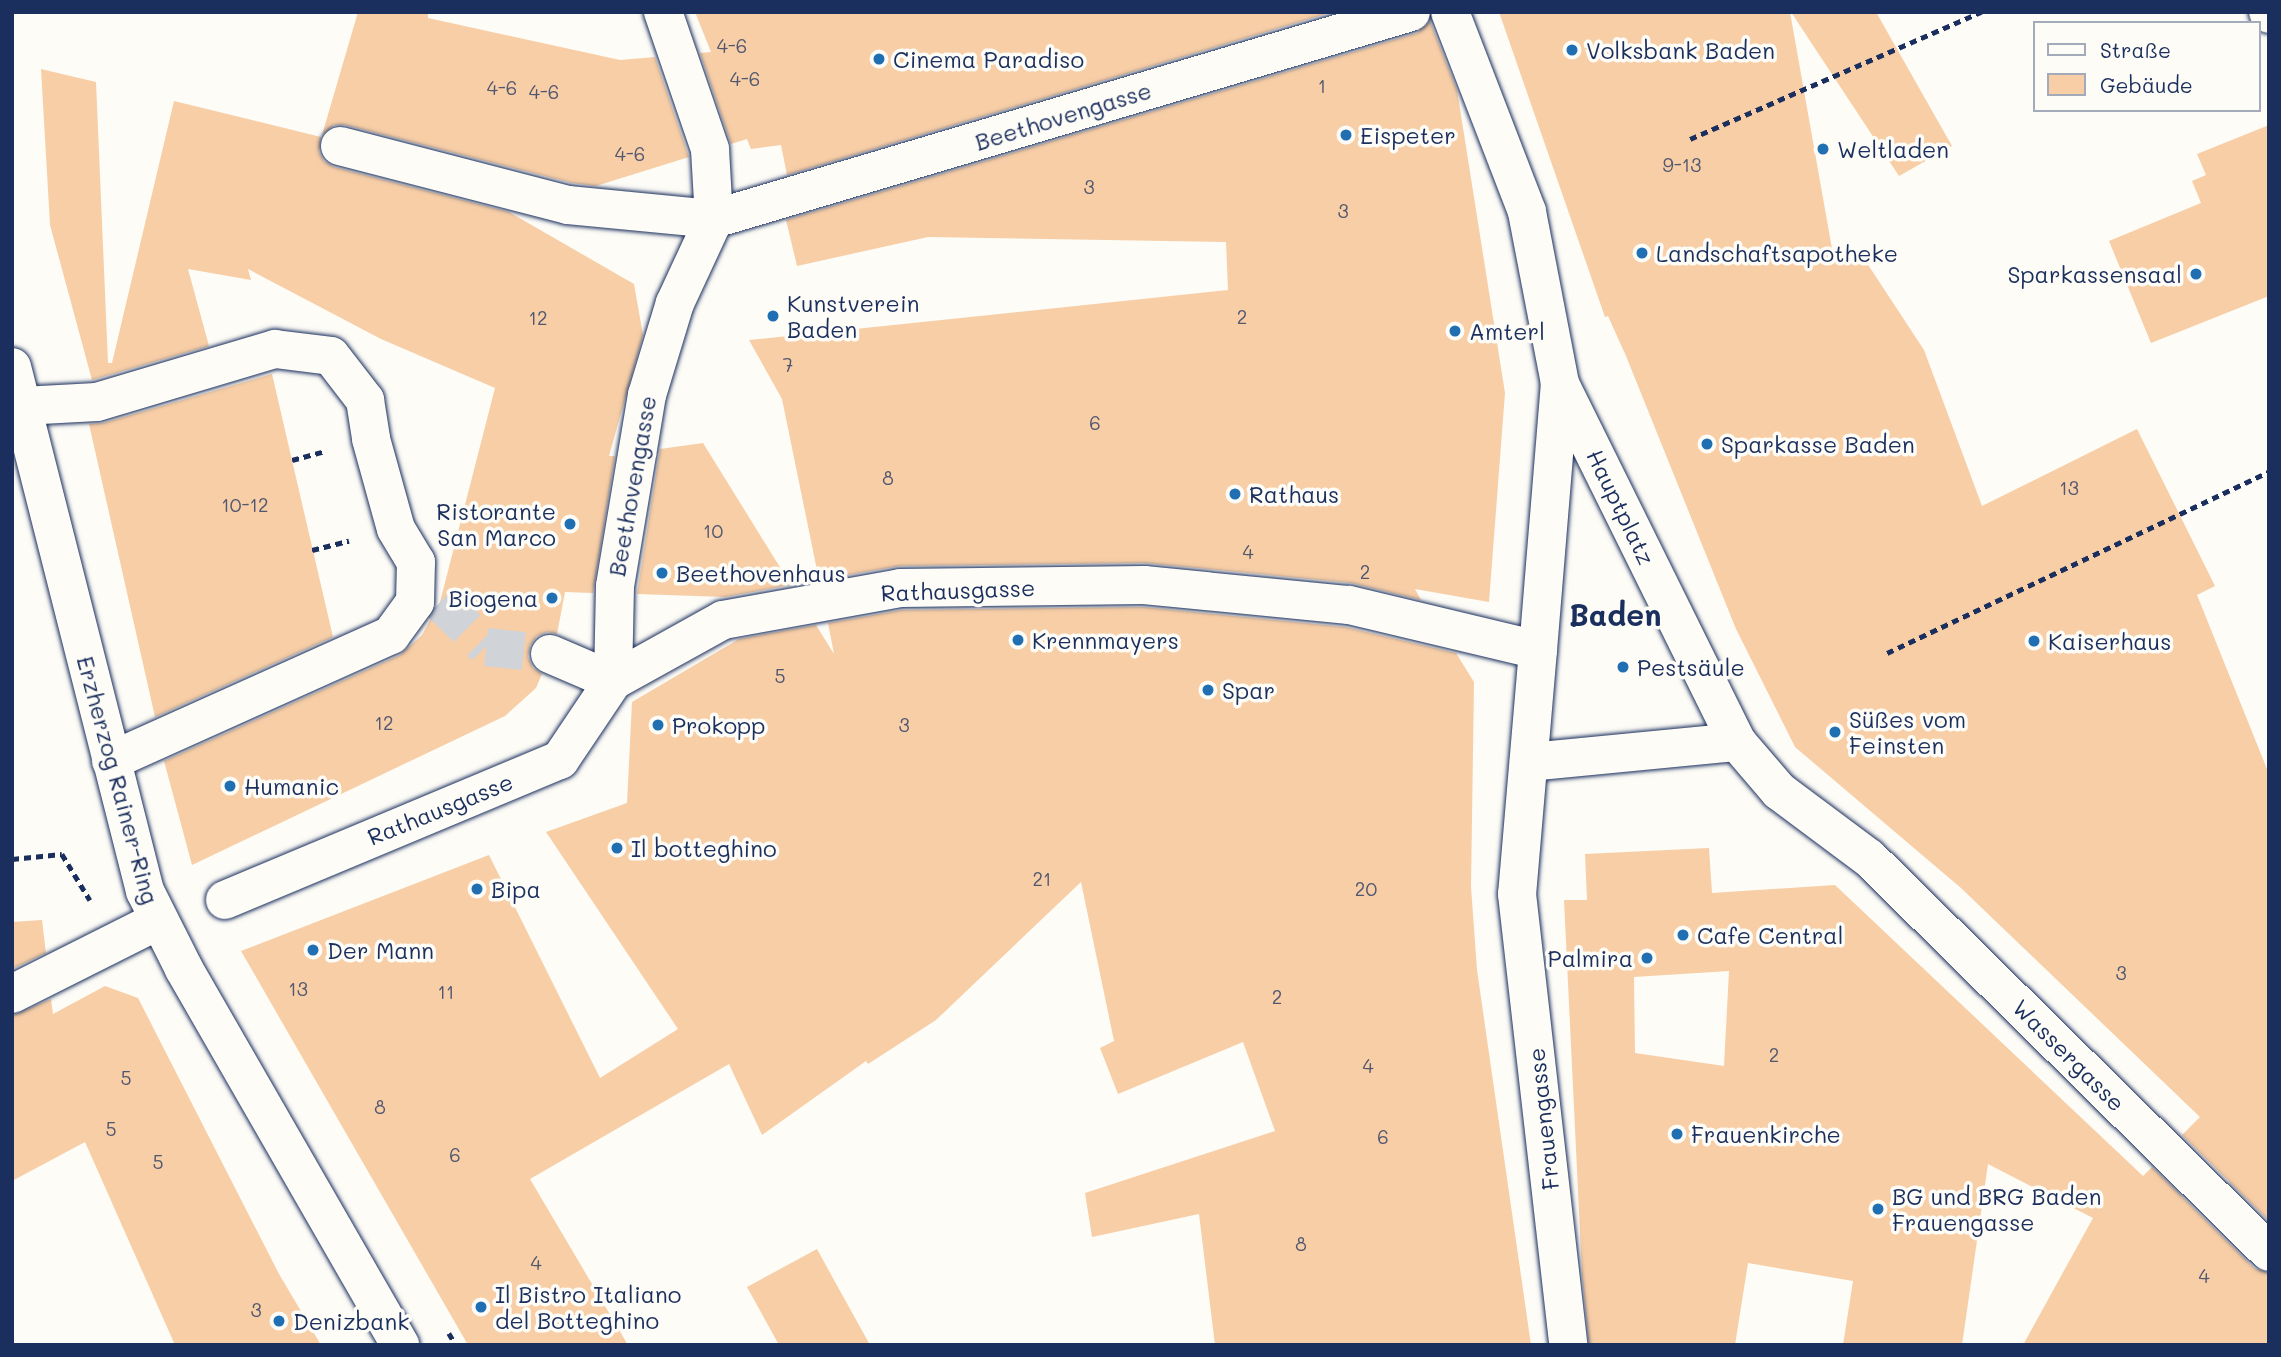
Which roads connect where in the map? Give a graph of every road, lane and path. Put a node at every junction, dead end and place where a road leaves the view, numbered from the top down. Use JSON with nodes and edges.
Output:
{"nodes":[{"id":1,"x":663,"y":12,"type":"edge"},
{"id":2,"x":1411,"y":12,"type":"edge"},
{"id":3,"x":1450,"y":12,"type":"edge"},
{"id":4,"x":1981,"y":12,"type":"edge"},
{"id":5,"x":1690,"y":139,"type":"dead end"},
{"id":6,"x":340,"y":146,"type":"dead end"},
{"id":7,"x":715,"y":219,"type":"junction"},
{"id":8,"x":12,"y":368,"type":"edge"},
{"id":9,"x":1560,"y":384,"type":"junction"},
{"id":10,"x":22,"y":406,"type":"junction"},
{"id":11,"x":2269,"y":472,"type":"edge"},
{"id":12,"x":1538,"y":650,"type":"junction"},
{"id":13,"x":550,"y":653,"type":"tunnel mouth"},
{"id":14,"x":1888,"y":653,"type":"dead end"},
{"id":15,"x":613,"y":681,"type":"junction"},
{"id":16,"x":1737,"y":742,"type":"junction"},
{"id":17,"x":111,"y":761,"type":"junction"},
{"id":18,"x":1529,"y":762,"type":"junction"},
{"id":19,"x":1869,"y":858,"type":"joint"},
{"id":20,"x":1517,"y":894,"type":"joint"},
{"id":21,"x":225,"y":900,"type":"dead end"},
{"id":22,"x":157,"y":921,"type":"junction"},
{"id":23,"x":12,"y":994,"type":"edge"},
{"id":24,"x":2269,"y":1252,"type":"edge"},
{"id":25,"x":400,"y":1345,"type":"edge"},
{"id":26,"x":1568,"y":1345,"type":"edge"}],
"edges":[{"from":1,"to":7,"type":"street"},
{"from":2,"to":7,"type":"street","name":"Beethovengasse"},
{"from":3,"to":9,"type":"street","name":"Hauptplatz"},
{"from":4,"to":5,"type":"path"},
{"from":6,"to":7,"type":"street","name":"Beethovengasse"},
{"from":7,"to":15,"type":"street","name":"Beethovengasse"},
{"from":8,"to":10,"type":"street","name":"Erzherzog Rainer-Ring"},
{"from":9,"to":12,"type":"street","name":"Hauptplatz"},
{"from":9,"to":16,"type":"street","name":"Hauptplatz"},
{"from":10,"to":17,"type":"street","name":"Erzherzog Rainer-Ring"},
{"from":10,"to":17,"type":"street"},
{"from":11,"to":14,"type":"path"},
{"from":12,"to":15,"type":"street","name":"Rathausgasse"},
{"from":12,"to":18,"type":"street","name":"Hauptplatz"},
{"from":13,"to":15,"type":"street"},
{"from":15,"to":21,"type":"street","name":"Rathausgasse"},
{"from":16,"to":18,"type":"street"},
{"from":16,"to":19,"type":"street","name":"Hauptplatz"},
{"from":17,"to":22,"type":"street","name":"Erzherzog Rainer-Ring"},
{"from":18,"to":20,"type":"street","name":"Hauptplatz"},
{"from":19,"to":24,"type":"street","name":"Wassergasse"},
{"from":20,"to":26,"type":"street","name":"Frauengasse"},
{"from":22,"to":23,"type":"street"},
{"from":22,"to":25,"type":"street","name":"Erzherzog Rainer-Ring"}]}
